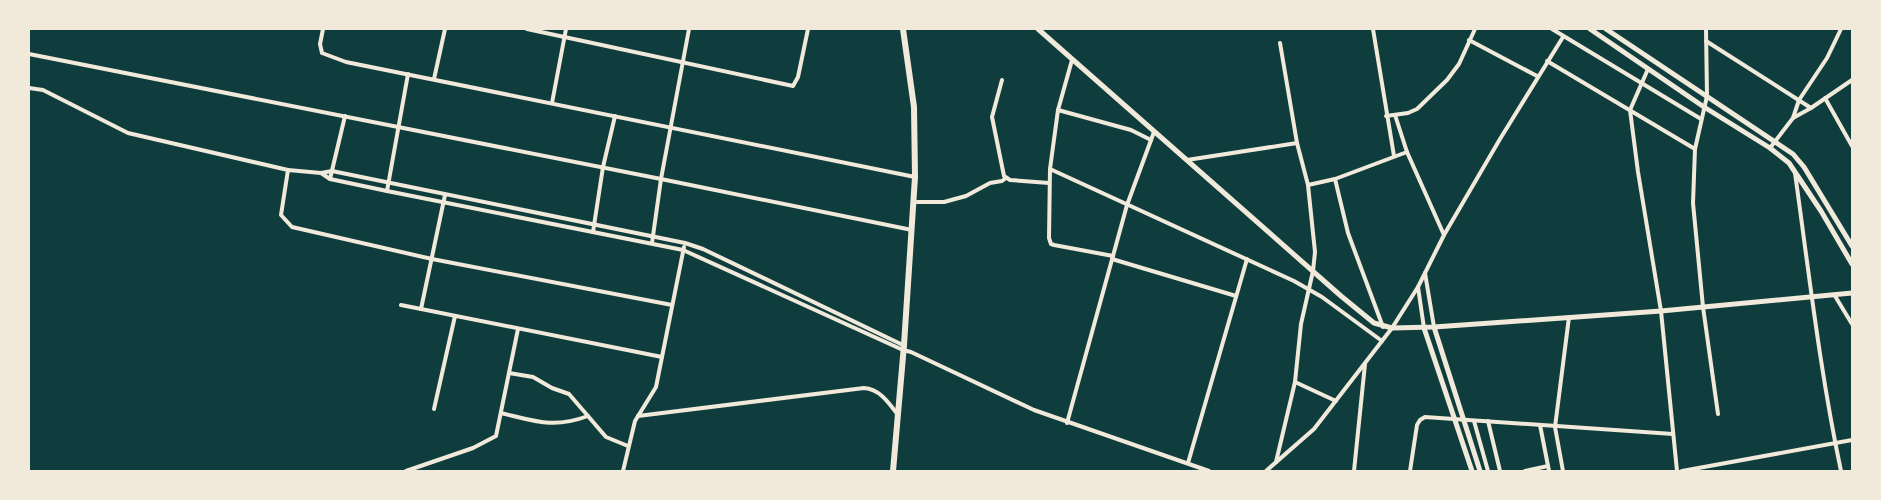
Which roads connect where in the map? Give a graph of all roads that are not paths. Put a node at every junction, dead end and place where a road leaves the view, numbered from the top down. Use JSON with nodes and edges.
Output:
{"nodes":[{"id":1,"x":323,"y":29,"type":"edge"},
{"id":2,"x":445,"y":29,"type":"edge"},
{"id":3,"x":527,"y":29,"type":"edge"},
{"id":4,"x":566,"y":29,"type":"edge"},
{"id":5,"x":690,"y":29,"type":"edge"},
{"id":6,"x":808,"y":29,"type":"edge"},
{"id":7,"x":903,"y":29,"type":"edge"},
{"id":8,"x":1038,"y":29,"type":"edge"},
{"id":9,"x":1373,"y":29,"type":"edge"},
{"id":10,"x":1475,"y":29,"type":"edge"},
{"id":11,"x":1552,"y":29,"type":"edge"},
{"id":12,"x":1590,"y":29,"type":"edge"},
{"id":13,"x":1606,"y":29,"type":"edge"},
{"id":14,"x":1706,"y":29,"type":"edge"},
{"id":15,"x":1841,"y":29,"type":"edge"},
{"id":16,"x":1563,"y":36,"type":"junction"},
{"id":17,"x":564,"y":37,"type":"junction"},
{"id":18,"x":1469,"y":40,"type":"junction"},
{"id":19,"x":1706,"y":42,"type":"junction"},
{"id":20,"x":1280,"y":43,"type":"dead end"},
{"id":21,"x":29,"y":54,"type":"edge"},
{"id":22,"x":1072,"y":60,"type":"junction"},
{"id":23,"x":1547,"y":61,"type":"junction"},
{"id":24,"x":683,"y":62,"type":"junction"},
{"id":25,"x":1648,"y":69,"type":"junction"},
{"id":26,"x":408,"y":74,"type":"junction"},
{"id":27,"x":1538,"y":76,"type":"junction"},
{"id":28,"x":434,"y":80,"type":"junction"},
{"id":29,"x":1002,"y":80,"type":"dead end"},
{"id":30,"x":1852,"y":80,"type":"edge"},
{"id":31,"x":1642,"y":84,"type":"junction"},
{"id":32,"x":29,"y":88,"type":"edge"},
{"id":33,"x":1707,"y":96,"type":"junction"},
{"id":34,"x":1825,"y":98,"type":"junction"},
{"id":35,"x":1800,"y":100,"type":"junction"},
{"id":36,"x":552,"y":103,"type":"junction"},
{"id":37,"x":1704,"y":107,"type":"junction"},
{"id":38,"x":1811,"y":108,"type":"junction"},
{"id":39,"x":1058,"y":110,"type":"junction"},
{"id":40,"x":1630,"y":110,"type":"junction"},
{"id":41,"x":1395,"y":115,"type":"junction"},
{"id":42,"x":345,"y":116,"type":"junction"},
{"id":43,"x":615,"y":116,"type":"junction"},
{"id":44,"x":1386,"y":116,"type":"junction"},
{"id":45,"x":1793,"y":118,"type":"junction"},
{"id":46,"x":1701,"y":119,"type":"junction"},
{"id":47,"x":397,"y":127,"type":"junction"},
{"id":48,"x":671,"y":127,"type":"junction"},
{"id":49,"x":1154,"y":132,"type":"junction"},
{"id":50,"x":1151,"y":140,"type":"junction"},
{"id":51,"x":1774,"y":140,"type":"junction"},
{"id":52,"x":1297,"y":143,"type":"junction"},
{"id":53,"x":1852,"y":146,"type":"edge"},
{"id":54,"x":1770,"y":148,"type":"junction"},
{"id":55,"x":1695,"y":149,"type":"junction"},
{"id":56,"x":1407,"y":152,"type":"junction"},
{"id":57,"x":1394,"y":156,"type":"junction"},
{"id":58,"x":1187,"y":160,"type":"junction"},
{"id":59,"x":604,"y":167,"type":"junction"},
{"id":60,"x":1050,"y":169,"type":"junction"},
{"id":61,"x":288,"y":170,"type":"junction"},
{"id":62,"x":1794,"y":171,"type":"junction"},
{"id":63,"x":332,"y":172,"type":"junction"},
{"id":64,"x":321,"y":173,"type":"junction"},
{"id":65,"x":916,"y":178,"type":"junction"},
{"id":66,"x":1006,"y":178,"type":"junction"},
{"id":67,"x":330,"y":179,"type":"junction"},
{"id":68,"x":661,"y":179,"type":"junction"},
{"id":69,"x":1334,"y":179,"type":"junction"},
{"id":70,"x":1049,"y":183,"type":"junction"},
{"id":71,"x":388,"y":184,"type":"junction"},
{"id":72,"x":1308,"y":185,"type":"junction"},
{"id":73,"x":386,"y":191,"type":"junction"},
{"id":74,"x":446,"y":195,"type":"junction"},
{"id":75,"x":444,"y":202,"type":"junction"},
{"id":76,"x":914,"y":202,"type":"junction"},
{"id":77,"x":1127,"y":204,"type":"junction"},
{"id":78,"x":595,"y":225,"type":"junction"},
{"id":79,"x":913,"y":230,"type":"junction"},
{"id":80,"x":593,"y":232,"type":"junction"},
{"id":81,"x":1444,"y":235,"type":"junction"},
{"id":82,"x":653,"y":236,"type":"junction"},
{"id":83,"x":685,"y":243,"type":"junction"},
{"id":84,"x":652,"y":244,"type":"junction"},
{"id":85,"x":1852,"y":246,"type":"edge"},
{"id":86,"x":683,"y":250,"type":"junction"},
{"id":87,"x":1113,"y":257,"type":"junction"},
{"id":88,"x":432,"y":259,"type":"junction"},
{"id":89,"x":1247,"y":259,"type":"junction"},
{"id":90,"x":1852,"y":264,"type":"edge"},
{"id":91,"x":1313,"y":271,"type":"junction"},
{"id":92,"x":1425,"y":273,"type":"junction"},
{"id":93,"x":1418,"y":287,"type":"junction"},
{"id":94,"x":1310,"y":290,"type":"junction"},
{"id":95,"x":1852,"y":293,"type":"edge"},
{"id":96,"x":800,"y":295,"type":"junction"},
{"id":97,"x":1236,"y":296,"type":"junction"},
{"id":98,"x":1835,"y":296,"type":"junction"},
{"id":99,"x":1811,"y":297,"type":"junction"},
{"id":100,"x":798,"y":301,"type":"junction"},
{"id":101,"x":401,"y":305,"type":"dead end"},
{"id":102,"x":672,"y":305,"type":"junction"},
{"id":103,"x":1703,"y":307,"type":"junction"},
{"id":104,"x":421,"y":309,"type":"junction"},
{"id":105,"x":1661,"y":311,"type":"junction"},
{"id":106,"x":455,"y":316,"type":"junction"},
{"id":107,"x":1570,"y":317,"type":"junction"},
{"id":108,"x":1852,"y":324,"type":"edge"},
{"id":109,"x":1383,"y":327,"type":"junction"},
{"id":110,"x":1434,"y":327,"type":"junction"},
{"id":111,"x":1392,"y":328,"type":"junction"},
{"id":112,"x":1424,"y":328,"type":"junction"},
{"id":113,"x":518,"y":329,"type":"junction"},
{"id":114,"x":1382,"y":341,"type":"junction"},
{"id":115,"x":904,"y":348,"type":"junction"},
{"id":116,"x":662,"y":357,"type":"junction"},
{"id":117,"x":1365,"y":364,"type":"junction"},
{"id":118,"x":509,"y":373,"type":"junction"},
{"id":119,"x":1450,"y":375,"type":"junction"},
{"id":120,"x":1440,"y":378,"type":"junction"},
{"id":121,"x":1295,"y":382,"type":"junction"},
{"id":122,"x":1336,"y":401,"type":"junction"},
{"id":123,"x":434,"y":409,"type":"dead end"},
{"id":124,"x":501,"y":413,"type":"junction"},
{"id":125,"x":1718,"y":414,"type":"dead end"},
{"id":126,"x":898,"y":415,"type":"junction"},
{"id":127,"x":588,"y":416,"type":"junction"},
{"id":128,"x":638,"y":416,"type":"junction"},
{"id":129,"x":1455,"y":421,"type":"junction"},
{"id":130,"x":1464,"y":421,"type":"junction"},
{"id":131,"x":1474,"y":421,"type":"junction"},
{"id":132,"x":1488,"y":422,"type":"junction"},
{"id":133,"x":1067,"y":423,"type":"junction"},
{"id":134,"x":1540,"y":425,"type":"junction"},
{"id":135,"x":1555,"y":427,"type":"junction"},
{"id":136,"x":1673,"y":434,"type":"junction"},
{"id":137,"x":1852,"y":440,"type":"edge"},
{"id":138,"x":1835,"y":443,"type":"junction"},
{"id":139,"x":628,"y":446,"type":"junction"},
{"id":140,"x":1477,"y":461,"type":"junction"},
{"id":141,"x":1276,"y":462,"type":"junction"},
{"id":142,"x":1188,"y":463,"type":"junction"},
{"id":143,"x":1469,"y":463,"type":"junction"},
{"id":144,"x":1548,"y":466,"type":"junction"},
{"id":145,"x":406,"y":471,"type":"edge"},
{"id":146,"x":623,"y":471,"type":"edge"},
{"id":147,"x":893,"y":471,"type":"edge"},
{"id":148,"x":1209,"y":471,"type":"edge"},
{"id":149,"x":1266,"y":471,"type":"edge"},
{"id":150,"x":1354,"y":471,"type":"edge"},
{"id":151,"x":1410,"y":471,"type":"edge"},
{"id":152,"x":1472,"y":471,"type":"edge"},
{"id":153,"x":1480,"y":471,"type":"edge"},
{"id":154,"x":1488,"y":471,"type":"edge"},
{"id":155,"x":1500,"y":471,"type":"edge"},
{"id":156,"x":1525,"y":471,"type":"edge"},
{"id":157,"x":1549,"y":471,"type":"edge"},
{"id":158,"x":1563,"y":471,"type":"edge"},
{"id":159,"x":1677,"y":471,"type":"edge"},
{"id":160,"x":1682,"y":471,"type":"edge"},
{"id":161,"x":1841,"y":471,"type":"edge"}],
"edges":[{"from":1,"to":26,"type":"street"},
{"from":2,"to":28,"type":"street"},
{"from":3,"to":17,"type":"street"},
{"from":4,"to":17,"type":"street"},
{"from":5,"to":24,"type":"street"},
{"from":6,"to":24,"type":"street"},
{"from":7,"to":65,"type":"highway"},
{"from":8,"to":22,"type":"street"},
{"from":9,"to":44,"type":"street"},
{"from":10,"to":18,"type":"street"},
{"from":11,"to":16,"type":"street"},
{"from":12,"to":25,"type":"street"},
{"from":13,"to":33,"type":"street"},
{"from":14,"to":19,"type":"street"},
{"from":15,"to":35,"type":"street"},
{"from":16,"to":23,"type":"street"},
{"from":16,"to":31,"type":"street"},
{"from":17,"to":24,"type":"street"},
{"from":17,"to":36,"type":"street"},
{"from":18,"to":27,"type":"street"},
{"from":18,"to":41,"type":"street"},
{"from":19,"to":33,"type":"street"},
{"from":19,"to":35,"type":"street"},
{"from":20,"to":52,"type":"street"},
{"from":21,"to":42,"type":"street"},
{"from":22,"to":39,"type":"street"},
{"from":22,"to":49,"type":"street"},
{"from":23,"to":27,"type":"street"},
{"from":23,"to":40,"type":"street"},
{"from":24,"to":48,"type":"street"},
{"from":25,"to":31,"type":"street"},
{"from":25,"to":37,"type":"street"},
{"from":26,"to":28,"type":"street"},
{"from":26,"to":47,"type":"street"},
{"from":27,"to":81,"type":"street"},
{"from":28,"to":36,"type":"street"},
{"from":29,"to":66,"type":"street"},
{"from":30,"to":34,"type":"street"},
{"from":31,"to":40,"type":"street"},
{"from":31,"to":46,"type":"street"},
{"from":32,"to":61,"type":"street"},
{"from":33,"to":37,"type":"street"},
{"from":33,"to":51,"type":"street"},
{"from":34,"to":38,"type":"street"},
{"from":34,"to":53,"type":"street"},
{"from":35,"to":38,"type":"street"},
{"from":35,"to":45,"type":"street"},
{"from":36,"to":43,"type":"street"},
{"from":37,"to":46,"type":"street"},
{"from":37,"to":54,"type":"street"},
{"from":38,"to":45,"type":"street"},
{"from":39,"to":50,"type":"street"},
{"from":39,"to":60,"type":"street"},
{"from":40,"to":55,"type":"street"},
{"from":40,"to":105,"type":"street"},
{"from":41,"to":44,"type":"street"},
{"from":41,"to":56,"type":"street"},
{"from":42,"to":47,"type":"street"},
{"from":42,"to":63,"type":"street"},
{"from":43,"to":48,"type":"street"},
{"from":43,"to":59,"type":"street"},
{"from":44,"to":57,"type":"street"},
{"from":45,"to":51,"type":"street"},
{"from":46,"to":55,"type":"street"},
{"from":47,"to":59,"type":"street"},
{"from":47,"to":71,"type":"street"},
{"from":48,"to":65,"type":"street"},
{"from":48,"to":68,"type":"street"},
{"from":49,"to":50,"type":"street"},
{"from":49,"to":58,"type":"street"},
{"from":50,"to":77,"type":"street"},
{"from":51,"to":54,"type":"street"},
{"from":51,"to":85,"type":"street"},
{"from":52,"to":58,"type":"street"},
{"from":52,"to":72,"type":"street"},
{"from":54,"to":62,"type":"street"},
{"from":55,"to":103,"type":"street"},
{"from":56,"to":57,"type":"street"},
{"from":56,"to":81,"type":"street"},
{"from":57,"to":69,"type":"street"},
{"from":58,"to":91,"type":"street"},
{"from":59,"to":68,"type":"street"},
{"from":59,"to":78,"type":"street"},
{"from":60,"to":70,"type":"street"},
{"from":60,"to":77,"type":"street"},
{"from":61,"to":64,"type":"street"},
{"from":61,"to":88,"type":"street"},
{"from":62,"to":90,"type":"street"},
{"from":62,"to":99,"type":"street"},
{"from":63,"to":64,"type":"street"},
{"from":63,"to":67,"type":"street"},
{"from":63,"to":71,"type":"street"},
{"from":64,"to":67,"type":"street"},
{"from":65,"to":76,"type":"highway"},
{"from":66,"to":70,"type":"street"},
{"from":66,"to":76,"type":"street"},
{"from":67,"to":73,"type":"street"},
{"from":68,"to":79,"type":"street"},
{"from":68,"to":82,"type":"street"},
{"from":69,"to":72,"type":"street"},
{"from":69,"to":109,"type":"street"},
{"from":70,"to":87,"type":"street"},
{"from":71,"to":73,"type":"street"},
{"from":71,"to":74,"type":"street"},
{"from":72,"to":91,"type":"street"},
{"from":73,"to":75,"type":"street"},
{"from":74,"to":75,"type":"street"},
{"from":74,"to":78,"type":"street"},
{"from":75,"to":80,"type":"street"},
{"from":75,"to":88,"type":"street"},
{"from":76,"to":79,"type":"highway"},
{"from":77,"to":87,"type":"street"},
{"from":77,"to":89,"type":"street"},
{"from":78,"to":80,"type":"street"},
{"from":78,"to":82,"type":"street"},
{"from":79,"to":115,"type":"highway"},
{"from":80,"to":84,"type":"street"},
{"from":81,"to":92,"type":"street"},
{"from":82,"to":83,"type":"street"},
{"from":82,"to":84,"type":"street"},
{"from":83,"to":86,"type":"street"},
{"from":83,"to":96,"type":"street"},
{"from":84,"to":86,"type":"street"},
{"from":86,"to":100,"type":"street"},
{"from":86,"to":102,"type":"street"},
{"from":87,"to":97,"type":"street"},
{"from":87,"to":133,"type":"street"},
{"from":88,"to":102,"type":"street"},
{"from":88,"to":104,"type":"street"},
{"from":89,"to":94,"type":"street"},
{"from":89,"to":97,"type":"street"},
{"from":91,"to":94,"type":"street"},
{"from":91,"to":109,"type":"street"},
{"from":92,"to":93,"type":"street"},
{"from":92,"to":110,"type":"street"},
{"from":93,"to":111,"type":"street"},
{"from":93,"to":112,"type":"street"},
{"from":94,"to":114,"type":"street"},
{"from":94,"to":121,"type":"street"},
{"from":95,"to":98,"type":"street"},
{"from":96,"to":100,"type":"street"},
{"from":96,"to":115,"type":"street"},
{"from":97,"to":142,"type":"street"},
{"from":98,"to":99,"type":"street"},
{"from":98,"to":108,"type":"street"},
{"from":99,"to":103,"type":"street"},
{"from":99,"to":138,"type":"street"},
{"from":100,"to":115,"type":"street"},
{"from":101,"to":104,"type":"street"},
{"from":102,"to":116,"type":"street"},
{"from":103,"to":105,"type":"street"},
{"from":103,"to":125,"type":"street"},
{"from":104,"to":106,"type":"street"},
{"from":105,"to":107,"type":"street"},
{"from":105,"to":136,"type":"street"},
{"from":106,"to":113,"type":"street"},
{"from":106,"to":123,"type":"street"},
{"from":107,"to":110,"type":"street"},
{"from":107,"to":135,"type":"street"},
{"from":109,"to":111,"type":"street"},
{"from":110,"to":112,"type":"street"},
{"from":110,"to":119,"type":"street"},
{"from":111,"to":112,"type":"street"},
{"from":111,"to":114,"type":"street"},
{"from":112,"to":120,"type":"street"},
{"from":113,"to":116,"type":"street"},
{"from":113,"to":118,"type":"street"},
{"from":114,"to":117,"type":"street"},
{"from":115,"to":126,"type":"highway"},
{"from":115,"to":133,"type":"street"},
{"from":116,"to":128,"type":"street"},
{"from":117,"to":122,"type":"street"},
{"from":117,"to":150,"type":"street"},
{"from":118,"to":124,"type":"street"},
{"from":118,"to":127,"type":"street"},
{"from":119,"to":120,"type":"street"},
{"from":119,"to":130,"type":"street"},
{"from":120,"to":129,"type":"street"},
{"from":121,"to":122,"type":"street"},
{"from":121,"to":141,"type":"street"},
{"from":122,"to":141,"type":"street"},
{"from":124,"to":127,"type":"street"},
{"from":124,"to":145,"type":"street"},
{"from":126,"to":128,"type":"street"},
{"from":126,"to":147,"type":"highway"},
{"from":127,"to":139,"type":"street"},
{"from":128,"to":139,"type":"street"},
{"from":129,"to":130,"type":"street"},
{"from":129,"to":143,"type":"street"},
{"from":129,"to":151,"type":"street"},
{"from":130,"to":131,"type":"street"},
{"from":130,"to":140,"type":"street"},
{"from":131,"to":132,"type":"street"},
{"from":131,"to":154,"type":"street"},
{"from":132,"to":134,"type":"street"},
{"from":132,"to":155,"type":"street"},
{"from":133,"to":142,"type":"street"},
{"from":134,"to":135,"type":"street"},
{"from":134,"to":144,"type":"street"},
{"from":135,"to":136,"type":"street"},
{"from":135,"to":158,"type":"street"},
{"from":136,"to":159,"type":"street"},
{"from":137,"to":138,"type":"street"},
{"from":138,"to":160,"type":"street"},
{"from":138,"to":161,"type":"street"},
{"from":139,"to":146,"type":"street"},
{"from":140,"to":143,"type":"street"},
{"from":140,"to":153,"type":"street"},
{"from":141,"to":149,"type":"street"},
{"from":142,"to":148,"type":"street"},
{"from":143,"to":152,"type":"street"},
{"from":144,"to":156,"type":"street"},
{"from":144,"to":157,"type":"street"}]}
